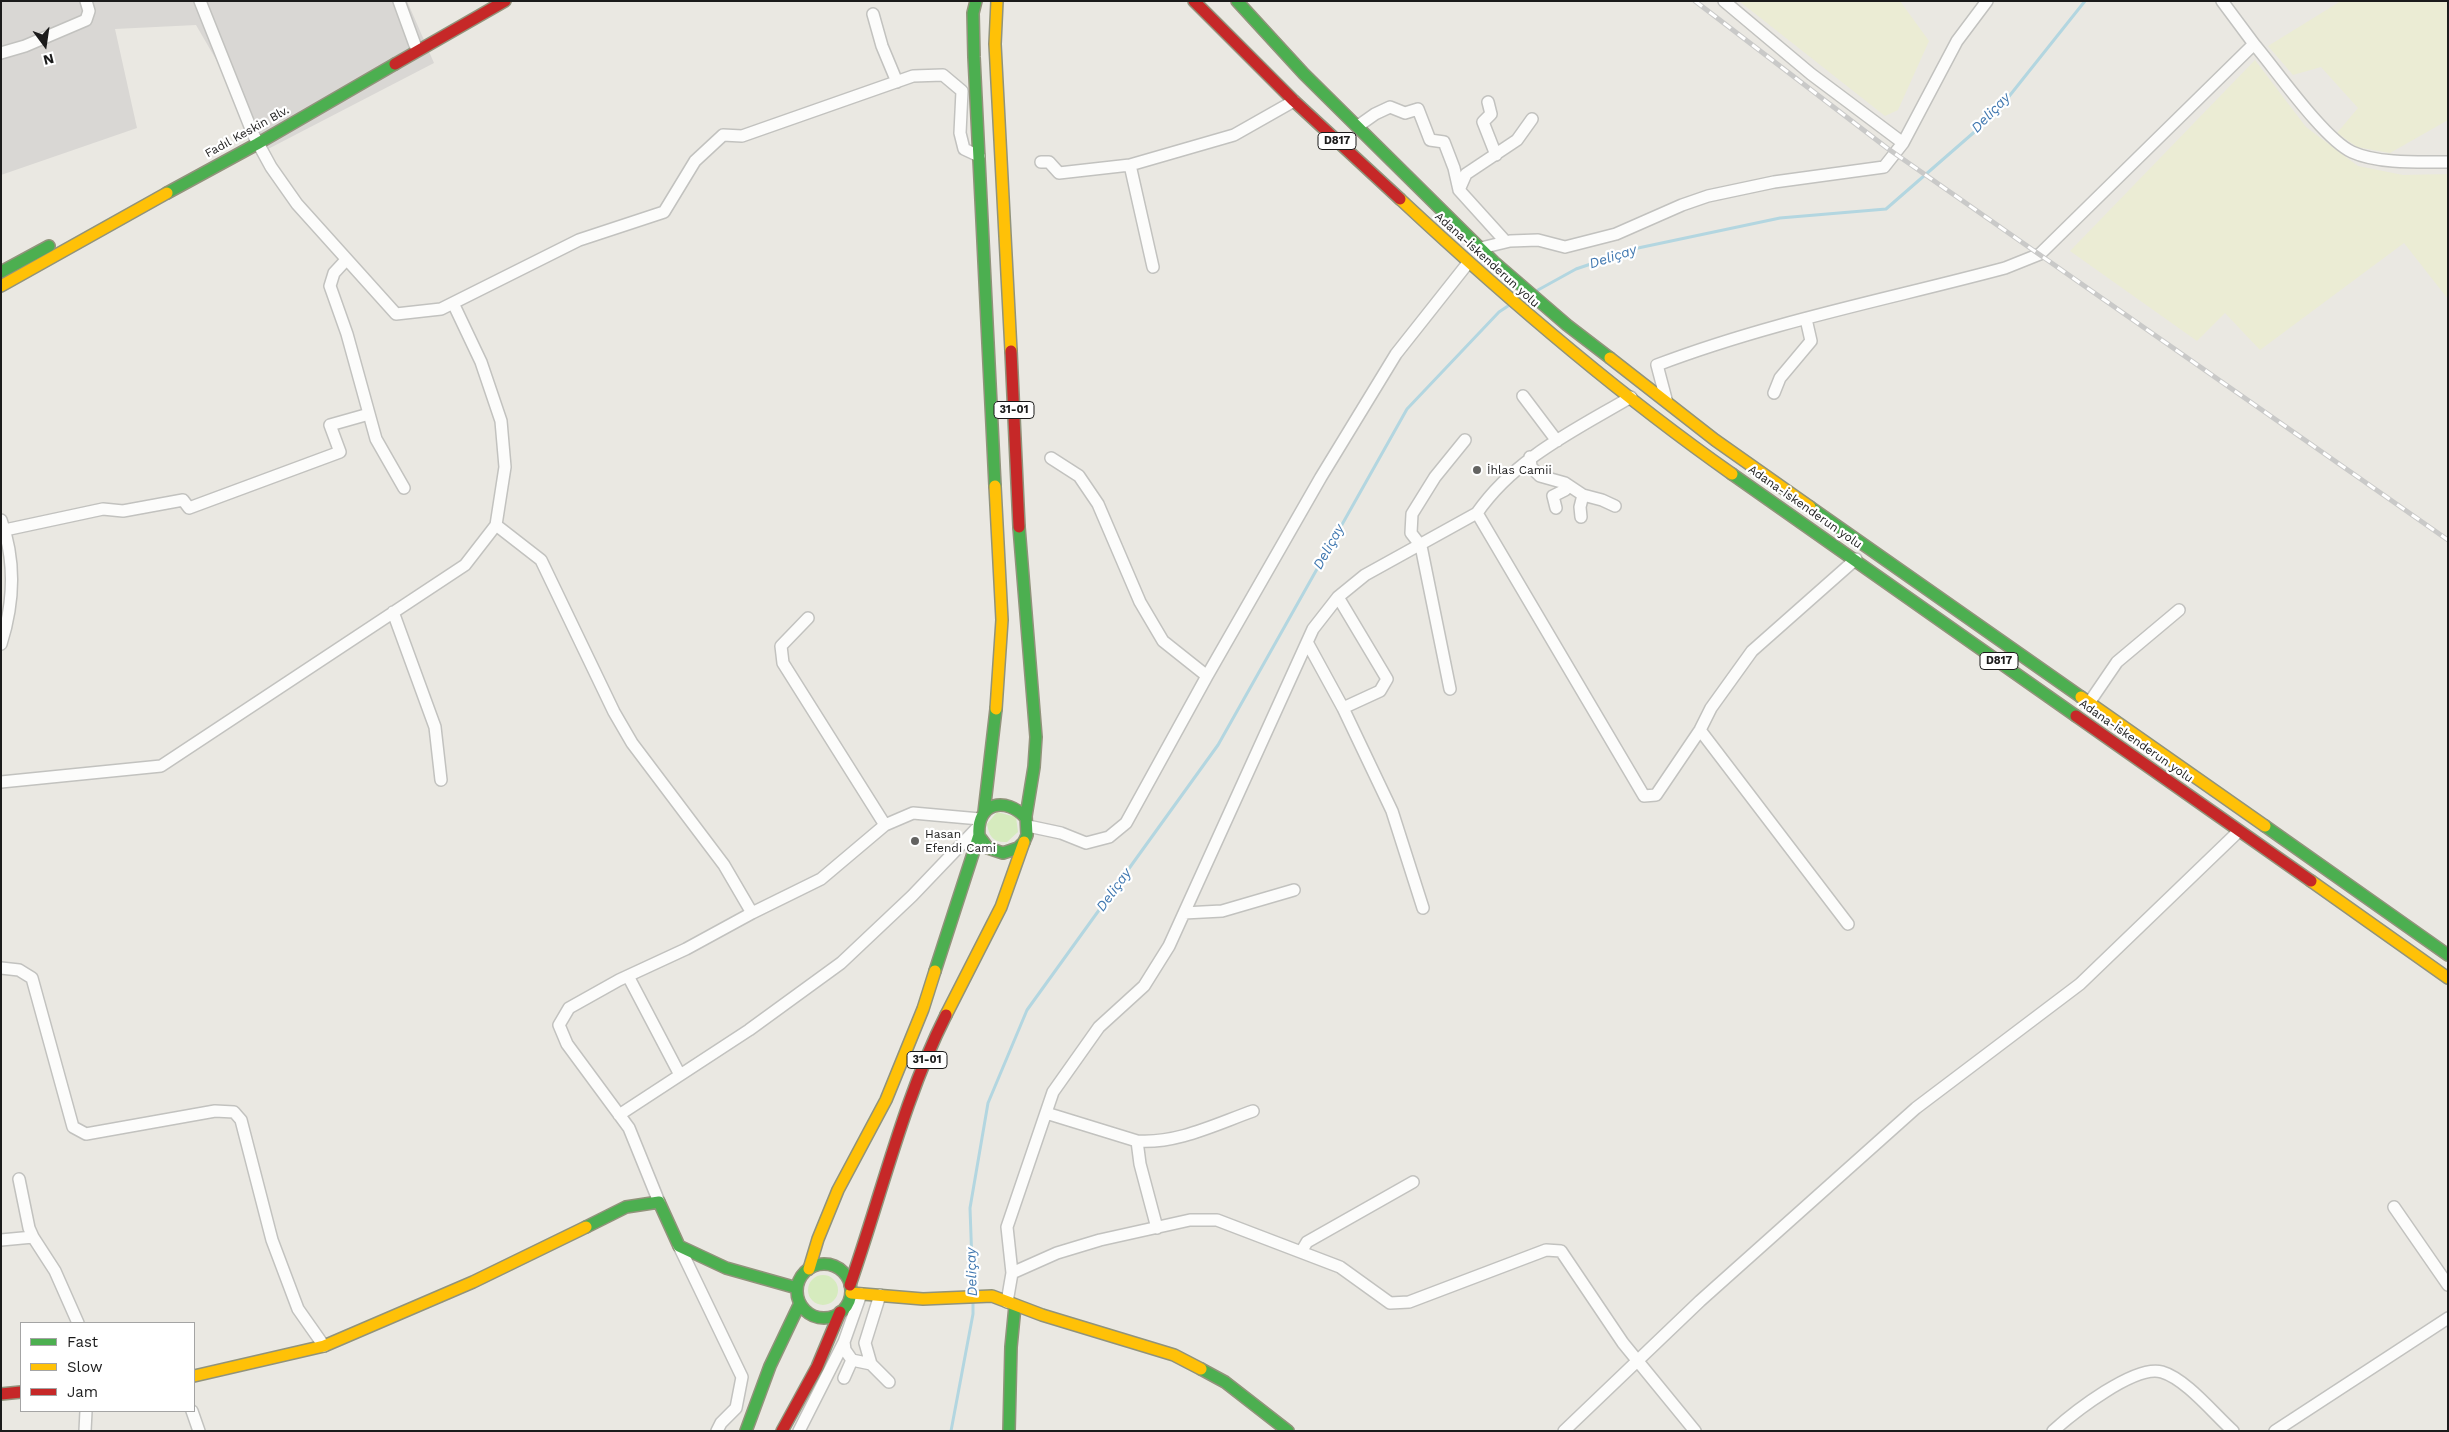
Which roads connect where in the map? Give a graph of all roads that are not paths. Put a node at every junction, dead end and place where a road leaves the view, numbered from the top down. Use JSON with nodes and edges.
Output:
{"nodes":[{"id":1,"x":86,"y":1,"type":"edge"},
{"id":2,"x":200,"y":1,"type":"edge"},
{"id":3,"x":399,"y":1,"type":"edge"},
{"id":4,"x":487,"y":1,"type":"edge"},
{"id":5,"x":506,"y":1,"type":"edge"},
{"id":6,"x":976,"y":1,"type":"edge"},
{"id":7,"x":998,"y":1,"type":"edge"},
{"id":8,"x":1194,"y":1,"type":"edge"},
{"id":9,"x":1237,"y":1,"type":"edge"},
{"id":10,"x":1724,"y":1,"type":"edge"},
{"id":11,"x":1987,"y":1,"type":"edge"},
{"id":12,"x":2222,"y":1,"type":"edge"},
{"id":13,"x":873,"y":14,"type":"dead end"},
{"id":14,"x":2254,"y":44,"type":"junction"},
{"id":15,"x":415,"y":45,"type":"junction"},
{"id":16,"x":1,"y":53,"type":"edge"},
{"id":17,"x":897,"y":82,"type":"junction"},
{"id":18,"x":1294,"y":101,"type":"junction"},
{"id":19,"x":1488,"y":102,"type":"dead end"},
{"id":20,"x":1532,"y":119,"type":"dead end"},
{"id":21,"x":1358,"y":126,"type":"junction"},
{"id":22,"x":255,"y":139,"type":"junction"},
{"id":23,"x":1903,"y":142,"type":"junction"},
{"id":24,"x":1496,"y":155,"type":"junction"},
{"id":25,"x":979,"y":156,"type":"junction"},
{"id":26,"x":1041,"y":162,"type":"dead end"},
{"id":27,"x":2448,"y":162,"type":"edge"},
{"id":28,"x":1130,"y":165,"type":"junction"},
{"id":29,"x":1459,"y":190,"type":"junction"},
{"id":30,"x":1506,"y":242,"type":"junction"},
{"id":31,"x":1480,"y":248,"type":"junction"},
{"id":32,"x":346,"y":260,"type":"junction"},
{"id":33,"x":1468,"y":263,"type":"junction"},
{"id":34,"x":1153,"y":267,"type":"dead end"},
{"id":35,"x":1,"y":272,"type":"edge"},
{"id":36,"x":1,"y":286,"type":"edge"},
{"id":37,"x":453,"y":303,"type":"junction"},
{"id":38,"x":1806,"y":319,"type":"junction"},
{"id":39,"x":1774,"y":392,"type":"dead end"},
{"id":40,"x":1523,"y":396,"type":"dead end"},
{"id":41,"x":1631,"y":397,"type":"junction"},
{"id":42,"x":1667,"y":401,"type":"junction"},
{"id":43,"x":369,"y":414,"type":"junction"},
{"id":44,"x":1465,"y":440,"type":"dead end"},
{"id":45,"x":1557,"y":441,"type":"junction"},
{"id":46,"x":1530,"y":457,"type":"junction"},
{"id":47,"x":1051,"y":458,"type":"dead end"},
{"id":48,"x":1565,"y":483,"type":"junction"},
{"id":49,"x":404,"y":488,"type":"dead end"},
{"id":50,"x":1583,"y":495,"type":"junction"},
{"id":51,"x":1615,"y":506,"type":"dead end"},
{"id":52,"x":1556,"y":508,"type":"dead end"},
{"id":53,"x":1478,"y":513,"type":"junction"},
{"id":54,"x":1581,"y":517,"type":"dead end"},
{"id":55,"x":3,"y":525,"type":"edge"},
{"id":56,"x":496,"y":525,"type":"junction"},
{"id":57,"x":1422,"y":546,"type":"junction"},
{"id":58,"x":1856,"y":560,"type":"junction"},
{"id":59,"x":1338,"y":597,"type":"junction"},
{"id":60,"x":2179,"y":610,"type":"dead end"},
{"id":61,"x":393,"y":612,"type":"junction"},
{"id":62,"x":808,"y":618,"type":"dead end"},
{"id":63,"x":1307,"y":642,"type":"junction"},
{"id":64,"x":1,"y":644,"type":"edge"},
{"id":65,"x":1207,"y":676,"type":"junction"},
{"id":66,"x":1450,"y":689,"type":"dead end"},
{"id":67,"x":2089,"y":703,"type":"junction"},
{"id":68,"x":1343,"y":708,"type":"junction"},
{"id":69,"x":1700,"y":730,"type":"junction"},
{"id":70,"x":441,"y":780,"type":"dead end"},
{"id":71,"x":1,"y":782,"type":"edge"},
{"id":72,"x":1027,"y":822,"type":"junction"},
{"id":73,"x":980,"y":823,"type":"junction"},
{"id":74,"x":885,"y":825,"type":"junction"},
{"id":75,"x":2240,"y":831,"type":"junction"},
{"id":76,"x":1024,"y":842,"type":"junction"},
{"id":77,"x":1294,"y":890,"type":"dead end"},
{"id":78,"x":1423,"y":908,"type":"dead end"},
{"id":79,"x":752,"y":912,"type":"junction"},
{"id":80,"x":1184,"y":913,"type":"junction"},
{"id":81,"x":1848,"y":924,"type":"dead end"},
{"id":82,"x":2448,"y":955,"type":"edge"},
{"id":83,"x":1,"y":968,"type":"edge"},
{"id":84,"x":628,"y":976,"type":"junction"},
{"id":85,"x":2448,"y":978,"type":"edge"},
{"id":86,"x":680,"y":1075,"type":"junction"},
{"id":87,"x":1253,"y":1111,"type":"dead end"},
{"id":88,"x":1046,"y":1114,"type":"junction"},
{"id":89,"x":619,"y":1115,"type":"junction"},
{"id":90,"x":1137,"y":1141,"type":"junction"},
{"id":91,"x":19,"y":1179,"type":"dead end"},
{"id":92,"x":1413,"y":1182,"type":"dead end"},
{"id":93,"x":659,"y":1202,"type":"junction"},
{"id":94,"x":2394,"y":1207,"type":"dead end"},
{"id":95,"x":1157,"y":1228,"type":"junction"},
{"id":96,"x":33,"y":1237,"type":"junction"},
{"id":97,"x":1,"y":1240,"type":"edge"},
{"id":98,"x":679,"y":1246,"type":"junction"},
{"id":99,"x":1301,"y":1252,"type":"junction"},
{"id":100,"x":809,"y":1269,"type":"junction"},
{"id":101,"x":1012,"y":1273,"type":"junction"},
{"id":102,"x":2448,"y":1285,"type":"edge"},
{"id":103,"x":797,"y":1288,"type":"junction"},
{"id":104,"x":854,"y":1291,"type":"junction"},
{"id":105,"x":880,"y":1295,"type":"junction"},
{"id":106,"x":800,"y":1303,"type":"junction"},
{"id":107,"x":1012,"y":1304,"type":"junction"},
{"id":108,"x":840,"y":1312,"type":"junction"},
{"id":109,"x":2448,"y":1318,"type":"edge"},
{"id":110,"x":78,"y":1322,"type":"edge"},
{"id":111,"x":844,"y":1342,"type":"junction"},
{"id":112,"x":324,"y":1346,"type":"junction"},
{"id":113,"x":852,"y":1360,"type":"junction"},
{"id":114,"x":1637,"y":1361,"type":"junction"},
{"id":115,"x":871,"y":1364,"type":"junction"},
{"id":116,"x":195,"y":1376,"type":"edge"},
{"id":117,"x":844,"y":1378,"type":"dead end"},
{"id":118,"x":889,"y":1382,"type":"dead end"},
{"id":119,"x":20,"y":1392,"type":"edge"},
{"id":120,"x":1,"y":1394,"type":"edge"},
{"id":121,"x":86,"y":1412,"type":"edge"},
{"id":122,"x":192,"y":1412,"type":"edge"},
{"id":123,"x":85,"y":1431,"type":"edge"},
{"id":124,"x":200,"y":1431,"type":"edge"},
{"id":125,"x":717,"y":1431,"type":"edge"},
{"id":126,"x":746,"y":1431,"type":"edge"},
{"id":127,"x":782,"y":1431,"type":"edge"},
{"id":128,"x":799,"y":1431,"type":"edge"},
{"id":129,"x":1009,"y":1431,"type":"edge"},
{"id":130,"x":1288,"y":1431,"type":"edge"},
{"id":131,"x":1564,"y":1431,"type":"edge"},
{"id":132,"x":1696,"y":1431,"type":"edge"},
{"id":133,"x":2053,"y":1431,"type":"edge"},
{"id":134,"x":2232,"y":1431,"type":"edge"},
{"id":135,"x":2275,"y":1431,"type":"edge"}],
"edges":[{"from":1,"to":16,"type":"street"},
{"from":2,"to":22,"type":"street"},
{"from":3,"to":15,"type":"street"},
{"from":4,"to":15,"type":"main road","name":"Fadıl Keskin Blv."},
{"from":5,"to":22,"type":"main road","name":"Fadıl Keskin Blv."},
{"from":6,"to":25,"type":"main road","number":"31-01"},
{"from":7,"to":72,"type":"main road","number":"31-01"},
{"from":8,"to":18,"type":"main road","name":"Adana-İskenderun yolu","number":"D817"},
{"from":9,"to":21,"type":"main road","name":"Adana-İskenderun yolu","number":"D817"},
{"from":10,"to":23,"type":"street"},
{"from":11,"to":23,"type":"street"},
{"from":12,"to":14,"type":"street"},
{"from":13,"to":17,"type":"street"},
{"from":14,"to":27,"type":"street"},
{"from":14,"to":38,"type":"street"},
{"from":15,"to":22,"type":"main road","name":"Fadıl Keskin Blv."},
{"from":17,"to":25,"type":"street"},
{"from":17,"to":37,"type":"street"},
{"from":18,"to":28,"type":"street"},
{"from":18,"to":33,"type":"main road","name":"Adana-İskenderun yolu","number":"D817"},
{"from":19,"to":24,"type":"street"},
{"from":20,"to":24,"type":"street"},
{"from":21,"to":29,"type":"street"},
{"from":21,"to":31,"type":"main road","name":"Adana-İskenderun yolu","number":"D817"},
{"from":22,"to":32,"type":"street"},
{"from":22,"to":35,"type":"main road","name":"Fadıl Keskin Blv."},
{"from":22,"to":36,"type":"main road","name":"Fadıl Keskin Blv."},
{"from":23,"to":30,"type":"street"},
{"from":24,"to":29,"type":"street"},
{"from":25,"to":73,"type":"main road","number":"31-01"},
{"from":26,"to":28,"type":"street"},
{"from":28,"to":34,"type":"street"},
{"from":29,"to":30,"type":"street"},
{"from":30,"to":31,"type":"street"},
{"from":31,"to":42,"type":"main road","name":"Adana-İskenderun yolu","number":"D817"},
{"from":32,"to":37,"type":"street"},
{"from":32,"to":43,"type":"street"},
{"from":33,"to":41,"type":"main road","name":"Adana-İskenderun yolu","number":"D817"},
{"from":33,"to":65,"type":"street"},
{"from":37,"to":56,"type":"street"},
{"from":38,"to":39,"type":"street"},
{"from":38,"to":42,"type":"street"},
{"from":40,"to":45,"type":"street"},
{"from":41,"to":45,"type":"street"},
{"from":41,"to":58,"type":"main road","name":"Adana-İskenderun yolu","number":"D817"},
{"from":42,"to":67,"type":"main road","number":"D817"},
{"from":43,"to":49,"type":"street"},
{"from":43,"to":55,"type":"street"},
{"from":44,"to":57,"type":"street"},
{"from":45,"to":46,"type":"street"},
{"from":46,"to":48,"type":"street"},
{"from":46,"to":53,"type":"street"},
{"from":47,"to":65,"type":"street"},
{"from":48,"to":50,"type":"street"},
{"from":48,"to":52,"type":"street"},
{"from":50,"to":51,"type":"street"},
{"from":50,"to":54,"type":"street"},
{"from":53,"to":57,"type":"street"},
{"from":53,"to":69,"type":"street"},
{"from":55,"to":64,"type":"street"},
{"from":56,"to":61,"type":"street"},
{"from":56,"to":79,"type":"street"},
{"from":57,"to":59,"type":"street"},
{"from":57,"to":66,"type":"street"},
{"from":58,"to":69,"type":"street"},
{"from":58,"to":75,"type":"main road","name":"Adana-İskenderun yolu","number":"D817"},
{"from":59,"to":63,"type":"street"},
{"from":59,"to":68,"type":"street"},
{"from":60,"to":67,"type":"street"},
{"from":61,"to":70,"type":"street"},
{"from":61,"to":71,"type":"street"},
{"from":62,"to":74,"type":"street"},
{"from":63,"to":68,"type":"street"},
{"from":63,"to":80,"type":"street"},
{"from":65,"to":72,"type":"street"},
{"from":67,"to":82,"type":"main road","number":"D817"},
{"from":68,"to":78,"type":"street"},
{"from":69,"to":81,"type":"street"},
{"from":72,"to":73,"type":"main road"},
{"from":72,"to":76,"type":"main road"},
{"from":73,"to":74,"type":"street"},
{"from":73,"to":76,"type":"main road"},
{"from":73,"to":86,"type":"street"},
{"from":73,"to":100,"type":"main road","number":"31-01"},
{"from":74,"to":79,"type":"street"},
{"from":75,"to":85,"type":"main road","name":"Adana-İskenderun yolu","number":"D817"},
{"from":75,"to":114,"type":"street"},
{"from":76,"to":104,"type":"main road","number":"31-01"},
{"from":77,"to":80,"type":"street"},
{"from":79,"to":84,"type":"street"},
{"from":80,"to":88,"type":"street"},
{"from":83,"to":112,"type":"street"},
{"from":84,"to":86,"type":"street"},
{"from":84,"to":89,"type":"street"},
{"from":86,"to":89,"type":"street"},
{"from":87,"to":90,"type":"street"},
{"from":88,"to":90,"type":"street"},
{"from":88,"to":101,"type":"street"},
{"from":89,"to":93,"type":"street"},
{"from":90,"to":95,"type":"street"},
{"from":91,"to":96,"type":"street"},
{"from":92,"to":99,"type":"street"},
{"from":93,"to":98,"type":"main road"},
{"from":93,"to":112,"type":"main road"},
{"from":94,"to":102,"type":"street"},
{"from":95,"to":99,"type":"street"},
{"from":95,"to":101,"type":"street"},
{"from":96,"to":97,"type":"street"},
{"from":96,"to":110,"type":"street"},
{"from":98,"to":103,"type":"main road"},
{"from":98,"to":125,"type":"street"},
{"from":99,"to":114,"type":"street"},
{"from":100,"to":103,"type":"main road"},
{"from":100,"to":104,"type":"main road"},
{"from":101,"to":107,"type":"street"},
{"from":103,"to":106,"type":"main road"},
{"from":104,"to":105,"type":"main road"},
{"from":104,"to":108,"type":"main road"},
{"from":104,"to":111,"type":"street"},
{"from":105,"to":107,"type":"main road"},
{"from":105,"to":115,"type":"street"},
{"from":106,"to":108,"type":"main road"},
{"from":106,"to":126,"type":"main road"},
{"from":107,"to":129,"type":"main road"},
{"from":107,"to":130,"type":"main road"},
{"from":108,"to":127,"type":"main road"},
{"from":109,"to":135,"type":"street"},
{"from":111,"to":113,"type":"street"},
{"from":111,"to":128,"type":"street"},
{"from":112,"to":116,"type":"main road"},
{"from":113,"to":115,"type":"street"},
{"from":113,"to":117,"type":"street"},
{"from":114,"to":131,"type":"street"},
{"from":114,"to":132,"type":"street"},
{"from":115,"to":118,"type":"street"},
{"from":119,"to":120,"type":"main road"},
{"from":121,"to":123,"type":"street"},
{"from":122,"to":124,"type":"street"},
{"from":133,"to":134,"type":"street"}]}
